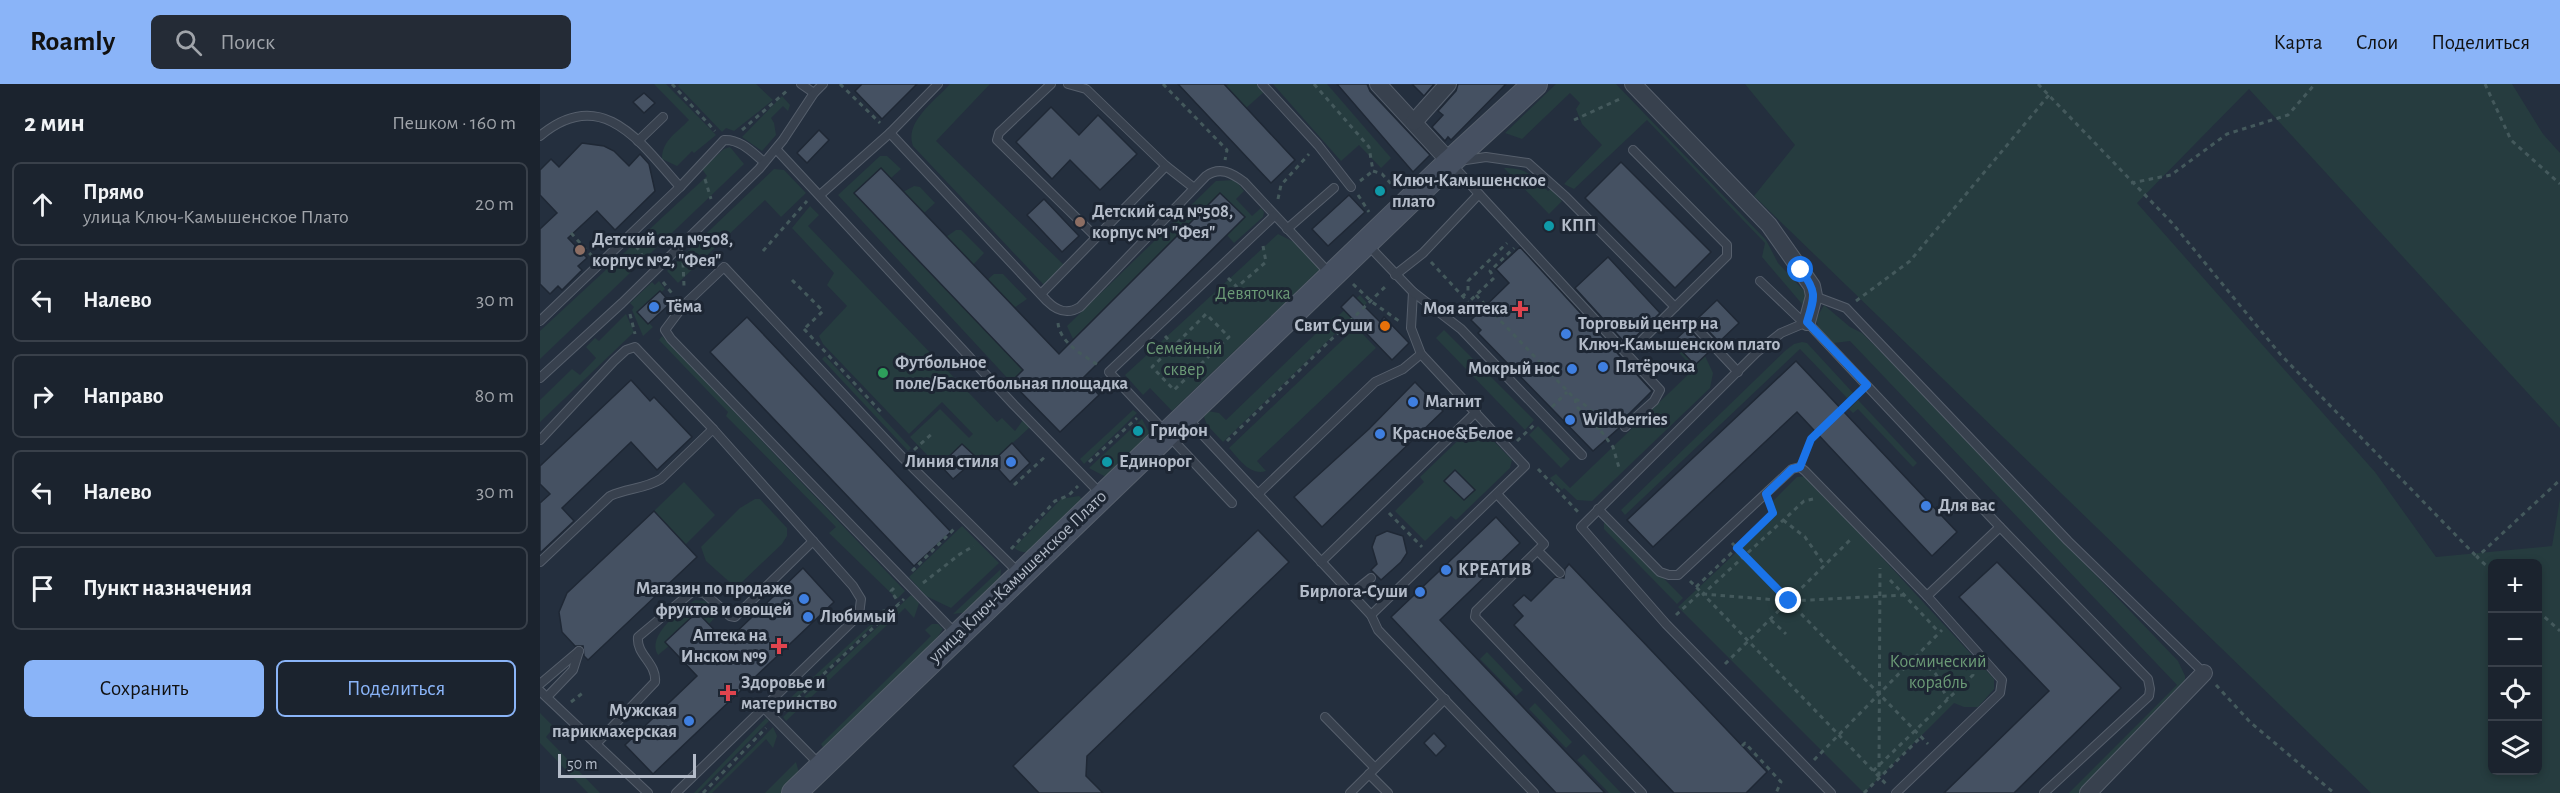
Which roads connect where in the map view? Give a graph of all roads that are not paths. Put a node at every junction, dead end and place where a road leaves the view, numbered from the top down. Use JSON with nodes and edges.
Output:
{"nodes":[{"id":1,"x":801,"y":84,"type":"edge"},
{"id":2,"x":823,"y":84,"type":"edge"},
{"id":3,"x":938,"y":84,"type":"edge"},
{"id":4,"x":1051,"y":84,"type":"edge"},
{"id":5,"x":1068,"y":84,"type":"edge"},
{"id":6,"x":1262,"y":84,"type":"edge"},
{"id":7,"x":1378,"y":84,"type":"edge"},
{"id":8,"x":1448,"y":84,"type":"edge"},
{"id":9,"x":1535,"y":84,"type":"edge"},
{"id":10,"x":1631,"y":89,"type":"edge"},
{"id":11,"x":814,"y":93,"type":"junction"},
{"id":12,"x":663,"y":117,"type":"dead end"},
{"id":13,"x":1414,"y":122,"type":"junction"},
{"id":14,"x":890,"y":133,"type":"junction"},
{"id":15,"x":540,"y":136,"type":"edge"},
{"id":16,"x":638,"y":141,"type":"junction"},
{"id":17,"x":776,"y":149,"type":"junction"},
{"id":18,"x":1634,"y":150,"type":"dead end"},
{"id":19,"x":764,"y":162,"type":"junction"},
{"id":20,"x":1450,"y":162,"type":"junction"},
{"id":21,"x":1167,"y":166,"type":"junction"},
{"id":22,"x":680,"y":187,"type":"junction"},
{"id":23,"x":1351,"y":187,"type":"road end"},
{"id":24,"x":1194,"y":188,"type":"junction"},
{"id":25,"x":1334,"y":188,"type":"dead end"},
{"id":26,"x":1479,"y":194,"type":"junction"},
{"id":27,"x":820,"y":195,"type":"junction"},
{"id":28,"x":1274,"y":216,"type":"junction"},
{"id":29,"x":1287,"y":229,"type":"junction"},
{"id":30,"x":1096,"y":237,"type":"junction"},
{"id":31,"x":1366,"y":243,"type":"junction"},
{"id":32,"x":1395,"y":275,"type":"junction"},
{"id":33,"x":1341,"y":278,"type":"junction"},
{"id":34,"x":1760,"y":281,"type":"dead end"},
{"id":35,"x":1413,"y":292,"type":"junction"},
{"id":36,"x":1041,"y":294,"type":"junction"},
{"id":37,"x":1814,"y":296,"type":"junction"},
{"id":38,"x":1675,"y":307,"type":"junction"},
{"id":39,"x":540,"y":321,"type":"edge"},
{"id":40,"x":1805,"y":322,"type":"junction"},
{"id":41,"x":1693,"y":324,"type":"dead end"},
{"id":42,"x":1638,"y":344,"type":"dead end"},
{"id":43,"x":1421,"y":354,"type":"junction"},
{"id":44,"x":1738,"y":372,"type":"junction"},
{"id":45,"x":540,"y":378,"type":"edge"},
{"id":46,"x":1476,"y":412,"type":"junction"},
{"id":47,"x":1185,"y":416,"type":"junction"},
{"id":48,"x":1625,"y":428,"type":"dead end"},
{"id":49,"x":713,"y":429,"type":"junction"},
{"id":50,"x":1167,"y":433,"type":"junction"},
{"id":51,"x":540,"y":440,"type":"edge"},
{"id":52,"x":1582,"y":455,"type":"dead end"},
{"id":53,"x":1258,"y":494,"type":"junction"},
{"id":54,"x":1497,"y":494,"type":"junction"},
{"id":55,"x":1104,"y":496,"type":"junction"},
{"id":56,"x":1232,"y":502,"type":"dead end"},
{"id":57,"x":1598,"y":509,"type":"junction"},
{"id":58,"x":2000,"y":527,"type":"junction"},
{"id":59,"x":813,"y":541,"type":"junction"},
{"id":60,"x":1538,"y":551,"type":"junction"},
{"id":61,"x":540,"y":562,"type":"edge"},
{"id":62,"x":1322,"y":562,"type":"junction"},
{"id":63,"x":1012,"y":567,"type":"junction"},
{"id":64,"x":1560,"y":573,"type":"dead end"},
{"id":65,"x":1371,"y":578,"type":"dead end"},
{"id":66,"x":1351,"y":594,"type":"junction"},
{"id":67,"x":1928,"y":596,"type":"junction"},
{"id":68,"x":1371,"y":615,"type":"junction"},
{"id":69,"x":958,"y":636,"type":"junction"},
{"id":70,"x":2204,"y":673,"type":"joint"},
{"id":71,"x":540,"y":684,"type":"edge"},
{"id":72,"x":543,"y":694,"type":"edge"},
{"id":73,"x":1445,"y":699,"type":"junction"},
{"id":74,"x":764,"y":708,"type":"junction"},
{"id":75,"x":1325,"y":717,"type":"dead end"},
{"id":76,"x":596,"y":744,"type":"junction"},
{"id":77,"x":821,"y":766,"type":"junction"},
{"id":78,"x":1372,"y":771,"type":"junction"},
{"id":79,"x":648,"y":793,"type":"edge"},
{"id":80,"x":676,"y":793,"type":"edge"},
{"id":81,"x":794,"y":793,"type":"edge"},
{"id":82,"x":1350,"y":793,"type":"edge"},
{"id":83,"x":1388,"y":793,"type":"edge"},
{"id":84,"x":1534,"y":793,"type":"edge"},
{"id":85,"x":1642,"y":793,"type":"edge"},
{"id":86,"x":1831,"y":793,"type":"edge"},
{"id":87,"x":1896,"y":793,"type":"edge"},
{"id":88,"x":2044,"y":793,"type":"edge"},
{"id":89,"x":2088,"y":793,"type":"edge"}],
"edges":[{"from":1,"to":11,"type":"lane"},
{"from":2,"to":11,"type":"lane"},
{"from":3,"to":14,"type":"lane"},
{"from":4,"to":30,"type":"lane"},
{"from":5,"to":21,"type":"lane"},
{"from":6,"to":23,"type":"lane"},
{"from":7,"to":13,"type":"street"},
{"from":8,"to":13,"type":"street"},
{"from":9,"to":20,"type":"street","name":"улица Ключ-Камышенское Плато"},
{"from":10,"to":37,"type":"street"},
{"from":11,"to":17,"type":"lane"},
{"from":12,"to":16,"type":"lane"},
{"from":13,"to":20,"type":"street"},
{"from":14,"to":27,"type":"lane"},
{"from":14,"to":36,"type":"lane"},
{"from":15,"to":16,"type":"lane"},
{"from":16,"to":22,"type":"lane"},
{"from":17,"to":19,"type":"lane"},
{"from":17,"to":27,"type":"lane"},
{"from":18,"to":38,"type":"lane"},
{"from":19,"to":22,"type":"lane"},
{"from":19,"to":45,"type":"lane"},
{"from":20,"to":26,"type":"lane"},
{"from":20,"to":31,"type":"street","name":"улица Ключ-Камышенское Плато"},
{"from":20,"to":38,"type":"lane"},
{"from":21,"to":24,"type":"lane"},
{"from":21,"to":30,"type":"lane"},
{"from":22,"to":39,"type":"lane"},
{"from":24,"to":28,"type":"lane"},
{"from":24,"to":36,"type":"lane"},
{"from":25,"to":29,"type":"lane"},
{"from":26,"to":32,"type":"lane"},
{"from":26,"to":48,"type":"lane"},
{"from":27,"to":55,"type":"lane"},
{"from":28,"to":29,"type":"lane"},
{"from":28,"to":50,"type":"lane"},
{"from":29,"to":33,"type":"lane"},
{"from":30,"to":36,"type":"lane"},
{"from":31,"to":32,"type":"lane"},
{"from":31,"to":33,"type":"street","name":"улица Ключ-Камышенское Плато"},
{"from":32,"to":35,"type":"lane"},
{"from":33,"to":47,"type":"street","name":"улица Ключ-Камышенское Плато"},
{"from":34,"to":40,"type":"lane"},
{"from":35,"to":43,"type":"lane"},
{"from":35,"to":52,"type":"lane"},
{"from":37,"to":40,"type":"street"},
{"from":37,"to":70,"type":"lane"},
{"from":38,"to":42,"type":"lane"},
{"from":40,"to":44,"type":"lane"},
{"from":40,"to":58,"type":"lane"},
{"from":41,"to":44,"type":"lane"},
{"from":43,"to":46,"type":"lane"},
{"from":43,"to":53,"type":"lane"},
{"from":44,"to":57,"type":"lane"},
{"from":46,"to":54,"type":"lane"},
{"from":46,"to":62,"type":"lane"},
{"from":47,"to":50,"type":"street","name":"улица Ключ-Камышенское Плато"},
{"from":47,"to":53,"type":"lane"},
{"from":49,"to":51,"type":"lane"},
{"from":49,"to":59,"type":"lane"},
{"from":49,"to":61,"type":"lane"},
{"from":50,"to":55,"type":"street","name":"улица Ключ-Камышенское Плато"},
{"from":50,"to":56,"type":"lane"},
{"from":53,"to":62,"type":"lane"},
{"from":54,"to":60,"type":"lane"},
{"from":54,"to":68,"type":"lane"},
{"from":55,"to":63,"type":"street","name":"улица Ключ-Камышенское Плато"},
{"from":57,"to":67,"type":"lane"},
{"from":57,"to":86,"type":"lane"},
{"from":58,"to":67,"type":"lane"},
{"from":58,"to":88,"type":"lane"},
{"from":59,"to":74,"type":"lane"},
{"from":59,"to":76,"type":"lane"},
{"from":60,"to":64,"type":"lane"},
{"from":60,"to":85,"type":"lane"},
{"from":62,"to":66,"type":"lane"},
{"from":63,"to":69,"type":"street","name":"улица Ключ-Камышенское Плато"},
{"from":63,"to":69,"type":"lane"},
{"from":65,"to":66,"type":"lane"},
{"from":66,"to":68,"type":"lane"},
{"from":67,"to":87,"type":"lane"},
{"from":68,"to":73,"type":"lane"},
{"from":69,"to":77,"type":"street","name":"улица Ключ-Камышенское Плато"},
{"from":70,"to":89,"type":"street"},
{"from":71,"to":72,"type":"lane"},
{"from":72,"to":76,"type":"lane"},
{"from":73,"to":78,"type":"lane"},
{"from":73,"to":84,"type":"lane"},
{"from":74,"to":77,"type":"lane"},
{"from":74,"to":80,"type":"lane"},
{"from":75,"to":78,"type":"lane"},
{"from":76,"to":79,"type":"lane"},
{"from":77,"to":81,"type":"street","name":"улица Ключ-Камышенское Плато"},
{"from":78,"to":82,"type":"lane"},
{"from":78,"to":83,"type":"lane"}]}
